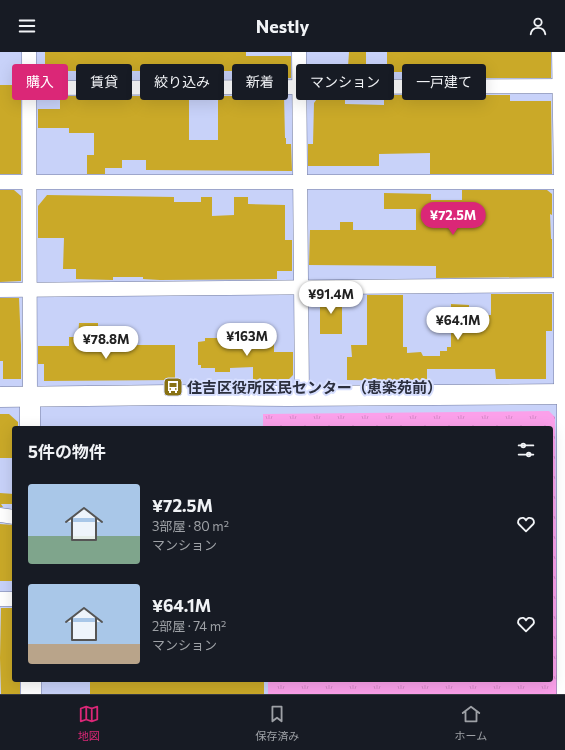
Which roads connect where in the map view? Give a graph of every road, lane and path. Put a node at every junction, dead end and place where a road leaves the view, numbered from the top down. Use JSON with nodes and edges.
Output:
{"nodes":[{"id":1,"x":28,"y":52,"type":"edge"},
{"id":2,"x":299,"y":52,"type":"edge"},
{"id":3,"x":562,"y":52,"type":"edge"},
{"id":4,"x":28,"y":64,"type":"edge"},
{"id":5,"x":299,"y":64,"type":"edge"},
{"id":6,"x":296,"y":86,"type":"edge"},
{"id":7,"x":394,"y":86,"type":"edge"},
{"id":8,"x":564,"y":86,"type":"edge"},
{"id":9,"x":68,"y":88,"type":"edge"},
{"id":10,"x":29,"y":100,"type":"edge"},
{"id":11,"x":299,"y":100,"type":"edge"},
{"id":12,"x":0,"y":182,"type":"edge"},
{"id":13,"x":29,"y":182,"type":"junction"},
{"id":14,"x":300,"y":182,"type":"junction"},
{"id":15,"x":565,"y":182,"type":"edge"},
{"id":16,"x":565,"y":285,"type":"edge"},
{"id":17,"x":301,"y":288,"type":"junction"},
{"id":18,"x":0,"y":290,"type":"edge"},
{"id":19,"x":30,"y":290,"type":"junction"},
{"id":20,"x":565,"y":394,"type":"edge"},
{"id":21,"x":302,"y":396,"type":"junction"},
{"id":22,"x":30,"y":397,"type":"junction"},
{"id":23,"x":0,"y":398,"type":"edge"},
{"id":24,"x":30,"y":426,"type":"edge"},
{"id":25,"x":0,"y":515,"type":"edge"},
{"id":26,"x":12,"y":517,"type":"edge"},
{"id":27,"x":0,"y":599,"type":"edge"},
{"id":28,"x":12,"y":599,"type":"edge"},
{"id":29,"x":31,"y":682,"type":"edge"},
{"id":30,"x":31,"y":694,"type":"edge"},
{"id":31,"x":564,"y":694,"type":"edge"}],
"edges":[{"from":1,"to":4,"type":"street"},
{"from":2,"to":5,"type":"street"},
{"from":3,"to":8,"type":"street"},
{"from":6,"to":9,"type":"street"},
{"from":7,"to":8,"type":"street"},
{"from":8,"to":15,"type":"street"},
{"from":10,"to":13,"type":"street"},
{"from":11,"to":14,"type":"street"},
{"from":12,"to":13,"type":"street"},
{"from":13,"to":14,"type":"street"},
{"from":13,"to":19,"type":"street"},
{"from":14,"to":15,"type":"street"},
{"from":14,"to":17,"type":"street"},
{"from":15,"to":16,"type":"street"},
{"from":16,"to":17,"type":"street"},
{"from":16,"to":20,"type":"street"},
{"from":17,"to":19,"type":"street"},
{"from":17,"to":21,"type":"street"},
{"from":18,"to":19,"type":"street"},
{"from":19,"to":22,"type":"street"},
{"from":20,"to":21,"type":"street"},
{"from":20,"to":31,"type":"street"},
{"from":21,"to":22,"type":"street"},
{"from":22,"to":23,"type":"street"},
{"from":22,"to":24,"type":"street"},
{"from":25,"to":26,"type":"street"},
{"from":27,"to":28,"type":"street"},
{"from":29,"to":30,"type":"street"}]}
